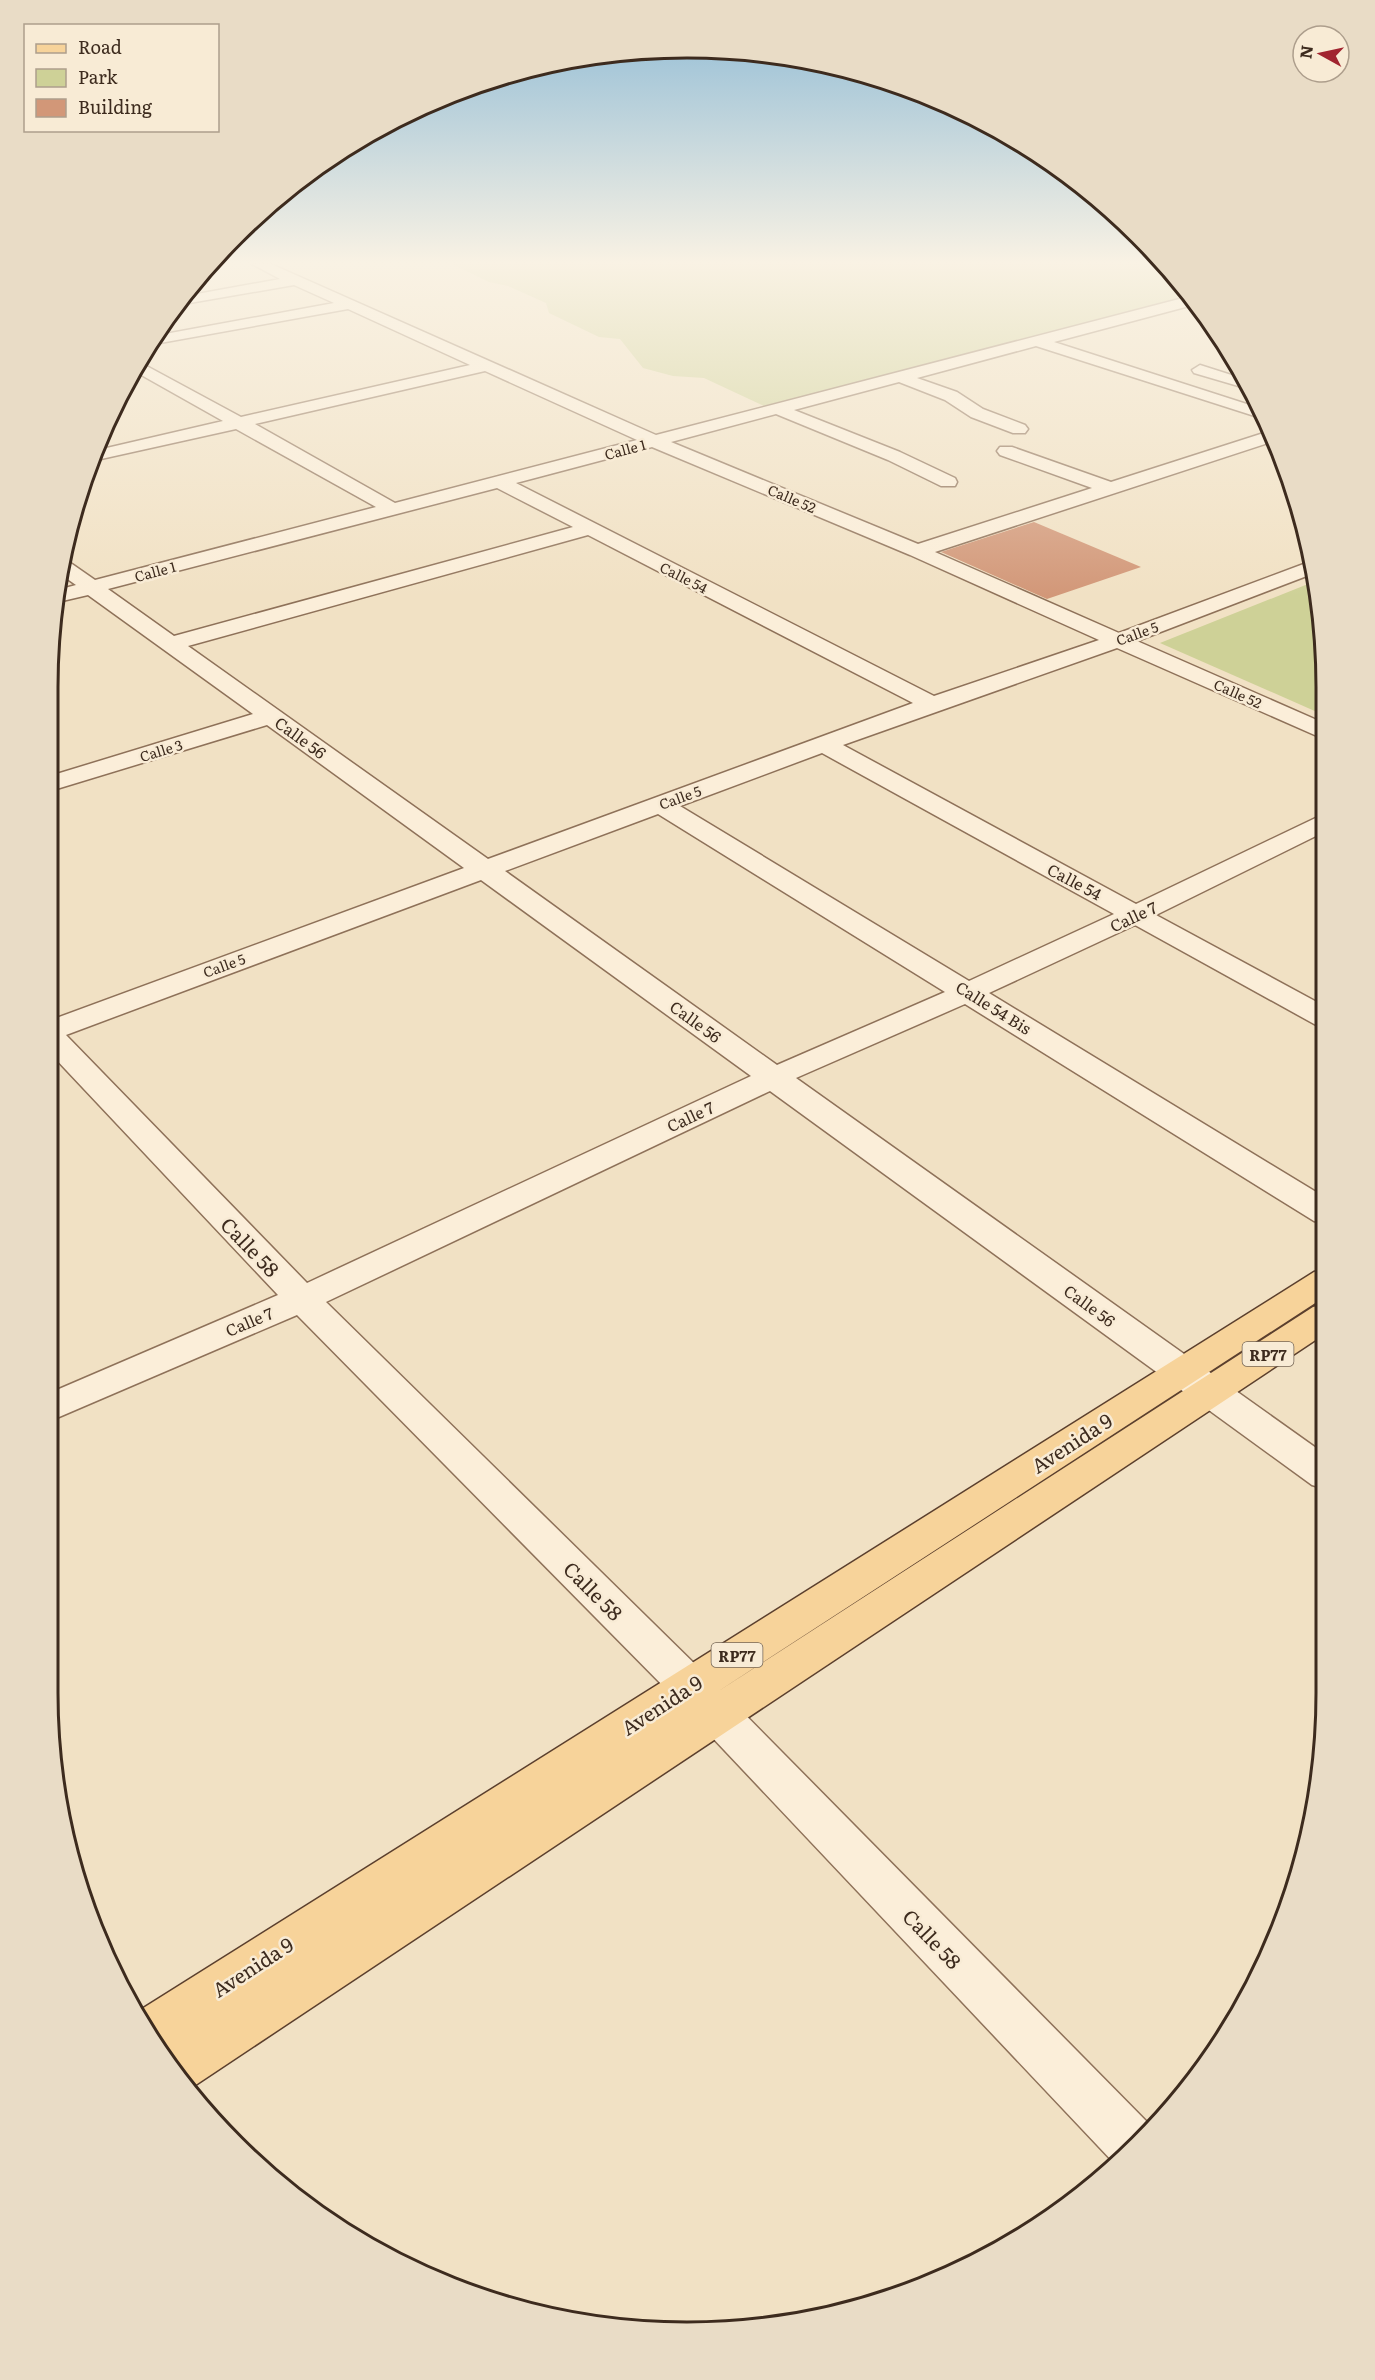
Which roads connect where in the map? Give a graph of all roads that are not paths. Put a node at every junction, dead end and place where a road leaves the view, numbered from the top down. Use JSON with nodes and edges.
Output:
{"nodes":[{"id":1,"x":153,"y":375,"type":"edge"},
{"id":2,"x":447,"y":375,"type":"edge"},
{"id":3,"x":506,"y":375,"type":"edge"},
{"id":4,"x":907,"y":375,"type":"edge"},
{"id":5,"x":1141,"y":375,"type":"edge"},
{"id":6,"x":1215,"y":375,"type":"edge"},
{"id":7,"x":900,"y":377,"type":"junction"},
{"id":8,"x":1237,"y":382,"type":"edge"},
{"id":9,"x":778,"y":409,"type":"junction"},
{"id":10,"x":1253,"y":411,"type":"edge"},
{"id":11,"x":239,"y":423,"type":"junction"},
{"id":12,"x":1019,"y":429,"type":"dead end"},
{"id":13,"x":1265,"y":438,"type":"edge"},
{"id":14,"x":654,"y":441,"type":"junction"},
{"id":15,"x":1006,"y":451,"type":"dead end"},
{"id":16,"x":103,"y":454,"type":"edge"},
{"id":17,"x":500,"y":482,"type":"junction"},
{"id":18,"x":948,"y":482,"type":"dead end"},
{"id":19,"x":1110,"y":488,"type":"junction"},
{"id":20,"x":393,"y":509,"type":"junction"},
{"id":21,"x":591,"y":528,"type":"junction"},
{"id":22,"x":917,"y":551,"type":"junction"},
{"id":23,"x":1305,"y":570,"type":"edge"},
{"id":24,"x":70,"y":572,"type":"edge"},
{"id":25,"x":92,"y":588,"type":"junction"},
{"id":26,"x":66,"y":594,"type":"edge"},
{"id":27,"x":1120,"y":640,"type":"junction"},
{"id":28,"x":171,"y":644,"type":"junction"},
{"id":29,"x":932,"y":704,"type":"junction"},
{"id":30,"x":272,"y":716,"type":"junction"},
{"id":31,"x":1316,"y":728,"type":"edge"},
{"id":32,"x":823,"y":744,"type":"junction"},
{"id":33,"x":58,"y":782,"type":"edge"},
{"id":34,"x":660,"y":804,"type":"junction"},
{"id":35,"x":1316,"y":826,"type":"edge"},
{"id":36,"x":485,"y":869,"type":"junction"},
{"id":37,"x":1137,"y":914,"type":"junction"},
{"id":38,"x":969,"y":992,"type":"junction"},
{"id":39,"x":1316,"y":1013,"type":"edge"},
{"id":40,"x":58,"y":1026,"type":"edge"},
{"id":41,"x":58,"y":1044,"type":"edge"},
{"id":42,"x":774,"y":1077,"type":"junction"},
{"id":43,"x":1316,"y":1207,"type":"edge"},
{"id":44,"x":1316,"y":1288,"type":"edge"},
{"id":45,"x":302,"y":1299,"type":"junction"},
{"id":46,"x":1316,"y":1321,"type":"edge"},
{"id":47,"x":1196,"y":1381,"type":"junction"},
{"id":48,"x":58,"y":1404,"type":"edge"},
{"id":49,"x":1316,"y":1468,"type":"edge"},
{"id":50,"x":703,"y":1700,"type":"junction"},
{"id":51,"x":156,"y":2028,"type":"edge"},
{"id":52,"x":181,"y":2065,"type":"edge"},
{"id":53,"x":1128,"y":2140,"type":"edge"}],
"edges":[{"from":1,"to":11,"type":"street"},
{"from":2,"to":11,"type":"street"},
{"from":3,"to":14,"type":"street","name":"Calle 52"},
{"from":4,"to":7,"type":"street","name":"Calle 1"},
{"from":5,"to":10,"type":"street"},
{"from":6,"to":8,"type":"street"},
{"from":7,"to":9,"type":"street","name":"Calle 1"},
{"from":7,"to":12,"type":"street"},
{"from":9,"to":14,"type":"street","name":"Calle 1"},
{"from":9,"to":18,"type":"street"},
{"from":11,"to":16,"type":"street"},
{"from":11,"to":20,"type":"street"},
{"from":13,"to":19,"type":"street"},
{"from":14,"to":17,"type":"street","name":"Calle 1"},
{"from":14,"to":22,"type":"street","name":"Calle 52"},
{"from":15,"to":19,"type":"street"},
{"from":17,"to":20,"type":"street","name":"Calle 1"},
{"from":17,"to":21,"type":"street","name":"Calle 54"},
{"from":19,"to":22,"type":"street"},
{"from":20,"to":25,"type":"street","name":"Calle 1"},
{"from":21,"to":28,"type":"street"},
{"from":21,"to":29,"type":"street","name":"Calle 54"},
{"from":22,"to":27,"type":"street","name":"Calle 52"},
{"from":23,"to":27,"type":"street","name":"Calle 5"},
{"from":24,"to":25,"type":"street","name":"Calle 56"},
{"from":25,"to":26,"type":"street","name":"Calle 1"},
{"from":25,"to":28,"type":"street","name":"Calle 56"},
{"from":27,"to":29,"type":"street","name":"Calle 5"},
{"from":27,"to":31,"type":"street","name":"Calle 52"},
{"from":28,"to":30,"type":"street","name":"Calle 56"},
{"from":29,"to":32,"type":"street","name":"Calle 5"},
{"from":30,"to":33,"type":"street","name":"Calle 3"},
{"from":30,"to":36,"type":"street","name":"Calle 56"},
{"from":32,"to":34,"type":"street","name":"Calle 5"},
{"from":32,"to":37,"type":"street","name":"Calle 54"},
{"from":34,"to":36,"type":"street","name":"Calle 5"},
{"from":34,"to":38,"type":"street","name":"Calle 54 Bis"},
{"from":35,"to":37,"type":"street","name":"Calle 7"},
{"from":36,"to":40,"type":"street","name":"Calle 5"},
{"from":36,"to":42,"type":"street","name":"Calle 56"},
{"from":37,"to":38,"type":"street","name":"Calle 7"},
{"from":37,"to":39,"type":"street","name":"Calle 54"},
{"from":38,"to":42,"type":"street","name":"Calle 7"},
{"from":38,"to":43,"type":"street","name":"Calle 54 Bis"},
{"from":41,"to":45,"type":"street","name":"Calle 58"},
{"from":42,"to":45,"type":"street","name":"Calle 7"},
{"from":42,"to":47,"type":"street","name":"Calle 56"},
{"from":44,"to":47,"type":"main road","name":"Avenida 9","number":"RP77"},
{"from":45,"to":48,"type":"street","name":"Calle 7"},
{"from":45,"to":50,"type":"street","name":"Calle 58"},
{"from":46,"to":47,"type":"main road","name":"Avenida 9","number":"RP77"},
{"from":47,"to":49,"type":"street","name":"Calle 56"},
{"from":47,"to":50,"type":"main road","name":"Avenida 9","number":"RP77"},
{"from":50,"to":51,"type":"main road","name":"Avenida 9","number":"RP77"},
{"from":50,"to":52,"type":"main road","name":"Avenida 9","number":"RP77"},
{"from":50,"to":53,"type":"street","name":"Calle 58"}]}
